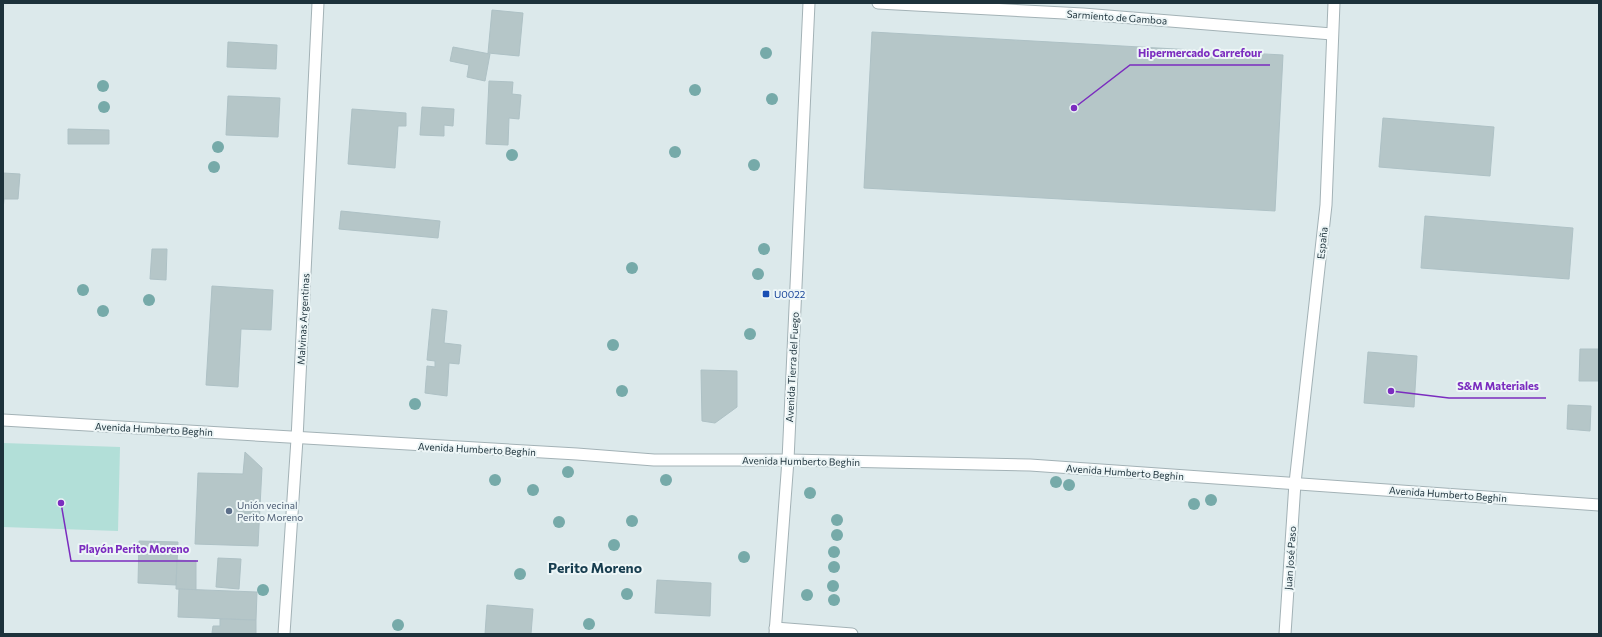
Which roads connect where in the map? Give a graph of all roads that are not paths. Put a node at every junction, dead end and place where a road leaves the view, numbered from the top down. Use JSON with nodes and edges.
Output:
{"nodes":[{"id":1,"x":318,"y":3,"type":"edge"},
{"id":2,"x":809,"y":3,"type":"edge"},
{"id":3,"x":878,"y":3,"type":"edge"},
{"id":4,"x":1334,"y":3,"type":"edge"},
{"id":5,"x":1332,"y":34,"type":"junction"},
{"id":6,"x":3,"y":420,"type":"edge"},
{"id":7,"x":297,"y":439,"type":"junction"},
{"id":8,"x":788,"y":460,"type":"junction"},
{"id":9,"x":1295,"y":483,"type":"junction"},
{"id":10,"x":1599,"y":505,"type":"edge"},
{"id":11,"x":775,"y":631,"type":"edge"},
{"id":12,"x":284,"y":634,"type":"edge"},
{"id":13,"x":852,"y":634,"type":"edge"},
{"id":14,"x":1285,"y":634,"type":"edge"}],
"edges":[{"from":1,"to":7,"type":"street","name":"Malvinas Argentinas"},
{"from":2,"to":8,"type":"street","name":"Avenida Tierra del Fuego"},
{"from":3,"to":5,"type":"street","name":"Sarmiento de Gamboa"},
{"from":4,"to":5,"type":"street","name":"España"},
{"from":5,"to":9,"type":"street","name":"España"},
{"from":6,"to":7,"type":"street","name":"Avenida Humberto Beghin"},
{"from":7,"to":8,"type":"street","name":"Avenida Humberto Beghin"},
{"from":7,"to":12,"type":"street","name":"Malvinas Argentinas"},
{"from":8,"to":9,"type":"street","name":"Avenida Humberto Beghin"},
{"from":8,"to":11,"type":"street","name":"Avenida Tierra del Fuego"},
{"from":9,"to":10,"type":"street","name":"Avenida Humberto Beghin"},
{"from":9,"to":14,"type":"street","name":"Juan José Paso"},
{"from":11,"to":13,"type":"street"}]}
